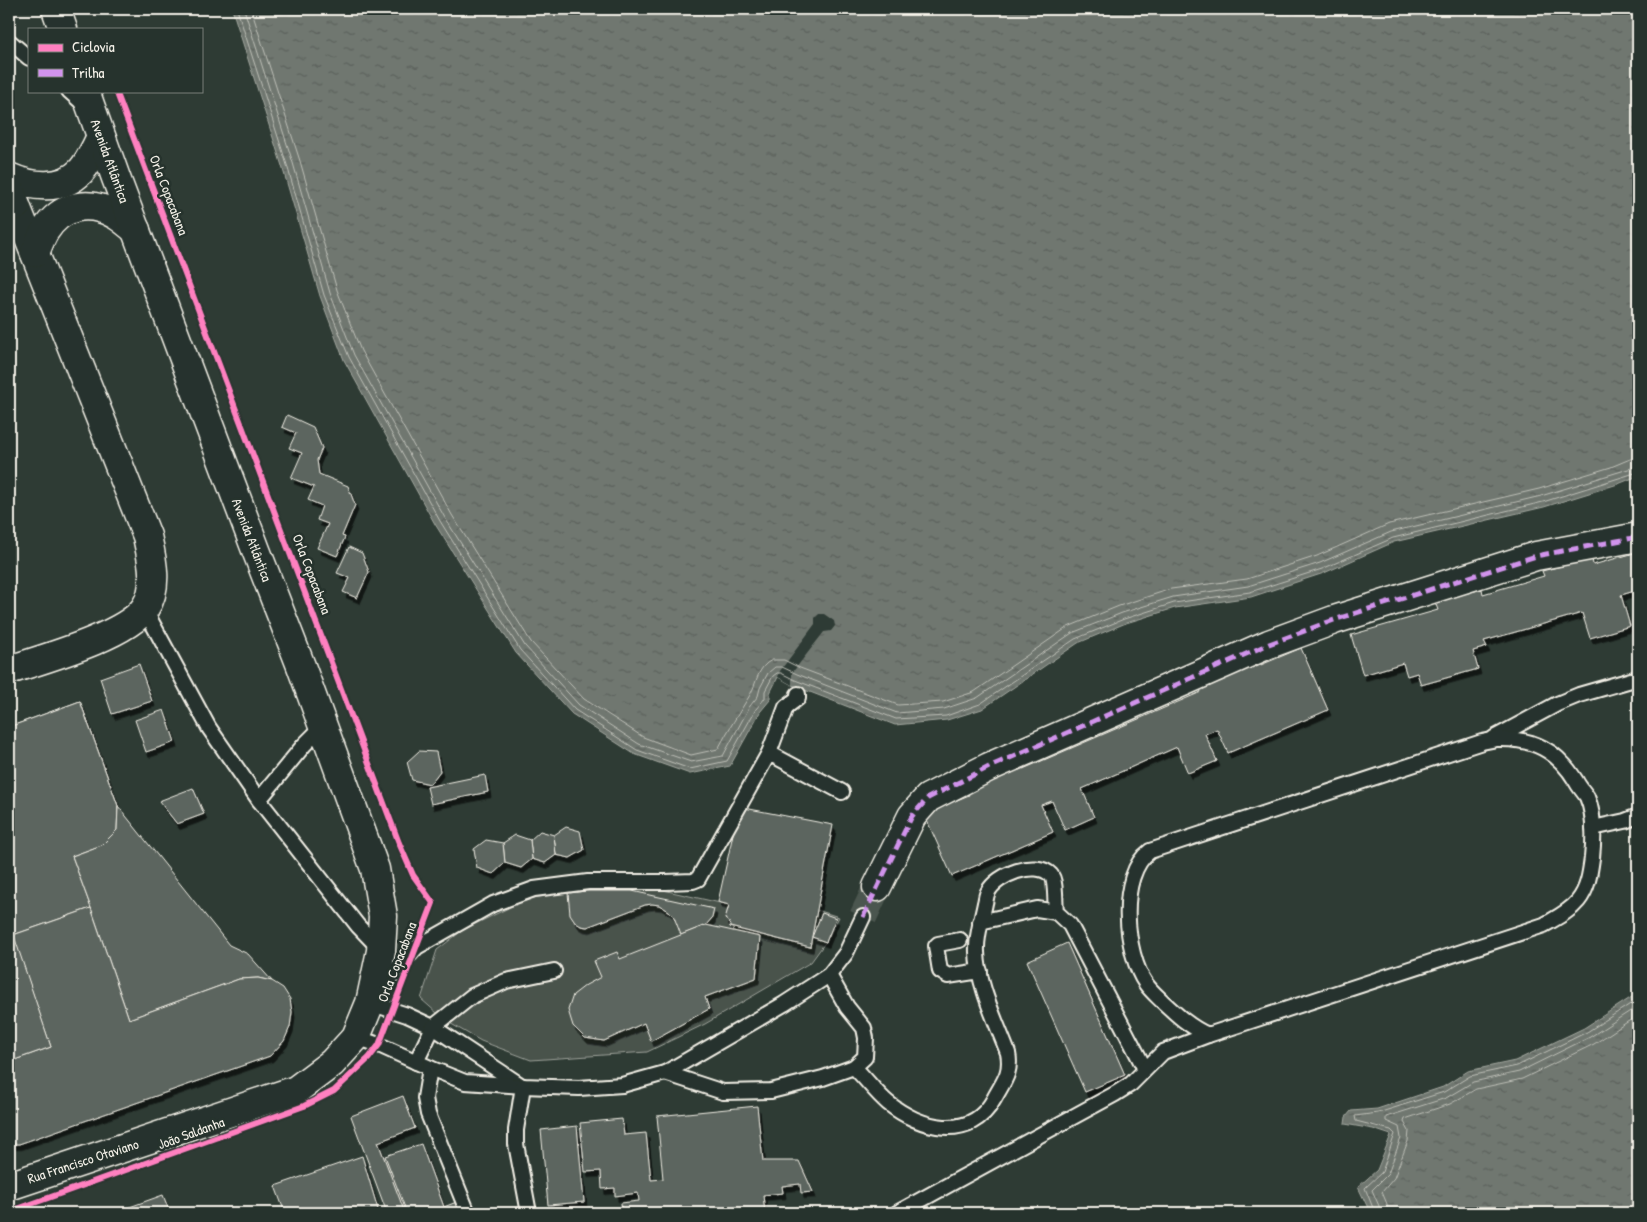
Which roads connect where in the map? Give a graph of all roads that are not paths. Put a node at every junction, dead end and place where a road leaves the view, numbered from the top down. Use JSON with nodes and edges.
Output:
{"nodes":[{"id":1,"x":56,"y":9,"type":"edge"},
{"id":2,"x":63,"y":28,"type":"edge"},
{"id":3,"x":9,"y":41,"type":"edge"},
{"id":4,"x":28,"y":57,"type":"edge"},
{"id":5,"x":71,"y":92,"type":"edge"},
{"id":6,"x":89,"y":101,"type":"edge"},
{"id":7,"x":101,"y":137,"type":"junction"},
{"id":8,"x":9,"y":177,"type":"edge"},
{"id":9,"x":11,"y":200,"type":"edge"},
{"id":10,"x":136,"y":230,"type":"junction"},
{"id":11,"x":35,"y":253,"type":"junction"},
{"id":12,"x":1638,"y":537,"type":"edge"},
{"id":13,"x":147,"y":602,"type":"junction"},
{"id":14,"x":9,"y":670,"type":"edge"},
{"id":15,"x":1638,"y":678,"type":"edge"},
{"id":16,"x":798,"y":694,"type":"dead end"},
{"id":17,"x":322,"y":727,"type":"junction"},
{"id":18,"x":1489,"y":740,"type":"junction"},
{"id":19,"x":770,"y":753,"type":"junction"},
{"id":20,"x":842,"y":792,"type":"dead end"},
{"id":21,"x":258,"y":800,"type":"junction"},
{"id":22,"x":1638,"y":816,"type":"edge"},
{"id":23,"x":1593,"y":828,"type":"junction"},
{"id":24,"x":877,"y":887,"type":"tunnel mouth"},
{"id":25,"x":1056,"y":912,"type":"junction"},
{"id":26,"x":863,"y":917,"type":"tunnel mouth"},
{"id":27,"x":980,"y":922,"type":"junction"},
{"id":28,"x":960,"y":940,"type":"dead end"},
{"id":29,"x":381,"y":951,"type":"junction"},
{"id":30,"x":554,"y":971,"type":"dead end"},
{"id":31,"x":980,"y":971,"type":"junction"},
{"id":32,"x":828,"y":975,"type":"junction"},
{"id":33,"x":371,"y":1000,"type":"junction"},
{"id":34,"x":433,"y":1027,"type":"junction"},
{"id":35,"x":1208,"y":1035,"type":"junction"},
{"id":36,"x":356,"y":1037,"type":"junction"},
{"id":37,"x":416,"y":1062,"type":"junction"},
{"id":38,"x":854,"y":1067,"type":"junction"},
{"id":39,"x":430,"y":1068,"type":"junction"},
{"id":40,"x":1145,"y":1069,"type":"junction"},
{"id":41,"x":665,"y":1073,"type":"junction"},
{"id":42,"x":523,"y":1086,"type":"junction"},
{"id":43,"x":9,"y":1186,"type":"edge"},
{"id":44,"x":468,"y":1213,"type":"edge"},
{"id":45,"x":529,"y":1213,"type":"edge"},
{"id":46,"x":897,"y":1213,"type":"edge"}],
"edges":[{"from":1,"to":2,"type":"main road"},
{"from":3,"to":4,"type":"lane"},
{"from":5,"to":6,"type":"lane"},
{"from":6,"to":7,"type":"main road","name":"Avenida Atlântica"},
{"from":7,"to":8,"type":"main road"},
{"from":7,"to":10,"type":"main road","name":"Avenida Atlântica"},
{"from":9,"to":11,"type":"main road"},
{"from":10,"to":11,"type":"main road"},
{"from":10,"to":17,"type":"main road","name":"Avenida Atlântica"},
{"from":11,"to":13,"type":"main road"},
{"from":12,"to":24,"type":"main road"},
{"from":13,"to":14,"type":"main road"},
{"from":13,"to":21,"type":"lane"},
{"from":15,"to":18,"type":"lane"},
{"from":16,"to":19,"type":"lane"},
{"from":17,"to":21,"type":"lane"},
{"from":17,"to":29,"type":"main road","name":"Avenida Atlântica"},
{"from":18,"to":23,"type":"lane"},
{"from":18,"to":35,"type":"lane"},
{"from":19,"to":20,"type":"lane"},
{"from":19,"to":33,"type":"lane"},
{"from":21,"to":29,"type":"lane"},
{"from":22,"to":23,"type":"lane"},
{"from":23,"to":35,"type":"lane"},
{"from":25,"to":27,"type":"lane"},
{"from":25,"to":27,"type":"lane"},
{"from":25,"to":40,"type":"lane"},
{"from":26,"to":32,"type":"lane"},
{"from":27,"to":31,"type":"lane"},
{"from":28,"to":31,"type":"lane"},
{"from":29,"to":33,"type":"main road","name":"Avenida Atlântica"},
{"from":30,"to":34,"type":"lane"},
{"from":31,"to":38,"type":"lane"},
{"from":32,"to":38,"type":"lane"},
{"from":32,"to":41,"type":"lane"},
{"from":33,"to":34,"type":"lane"},
{"from":33,"to":36,"type":"main road","name":"Rua Francisco Otaviano"},
{"from":34,"to":37,"type":"lane"},
{"from":34,"to":42,"type":"lane"},
{"from":35,"to":40,"type":"lane"},
{"from":36,"to":37,"type":"lane"},
{"from":36,"to":43,"type":"main road","name":"Rua Francisco Otaviano"},
{"from":37,"to":39,"type":"lane"},
{"from":38,"to":41,"type":"lane"},
{"from":39,"to":42,"type":"lane"},
{"from":39,"to":44,"type":"lane"},
{"from":40,"to":46,"type":"lane"},
{"from":41,"to":42,"type":"lane"},
{"from":42,"to":45,"type":"lane"}]}
